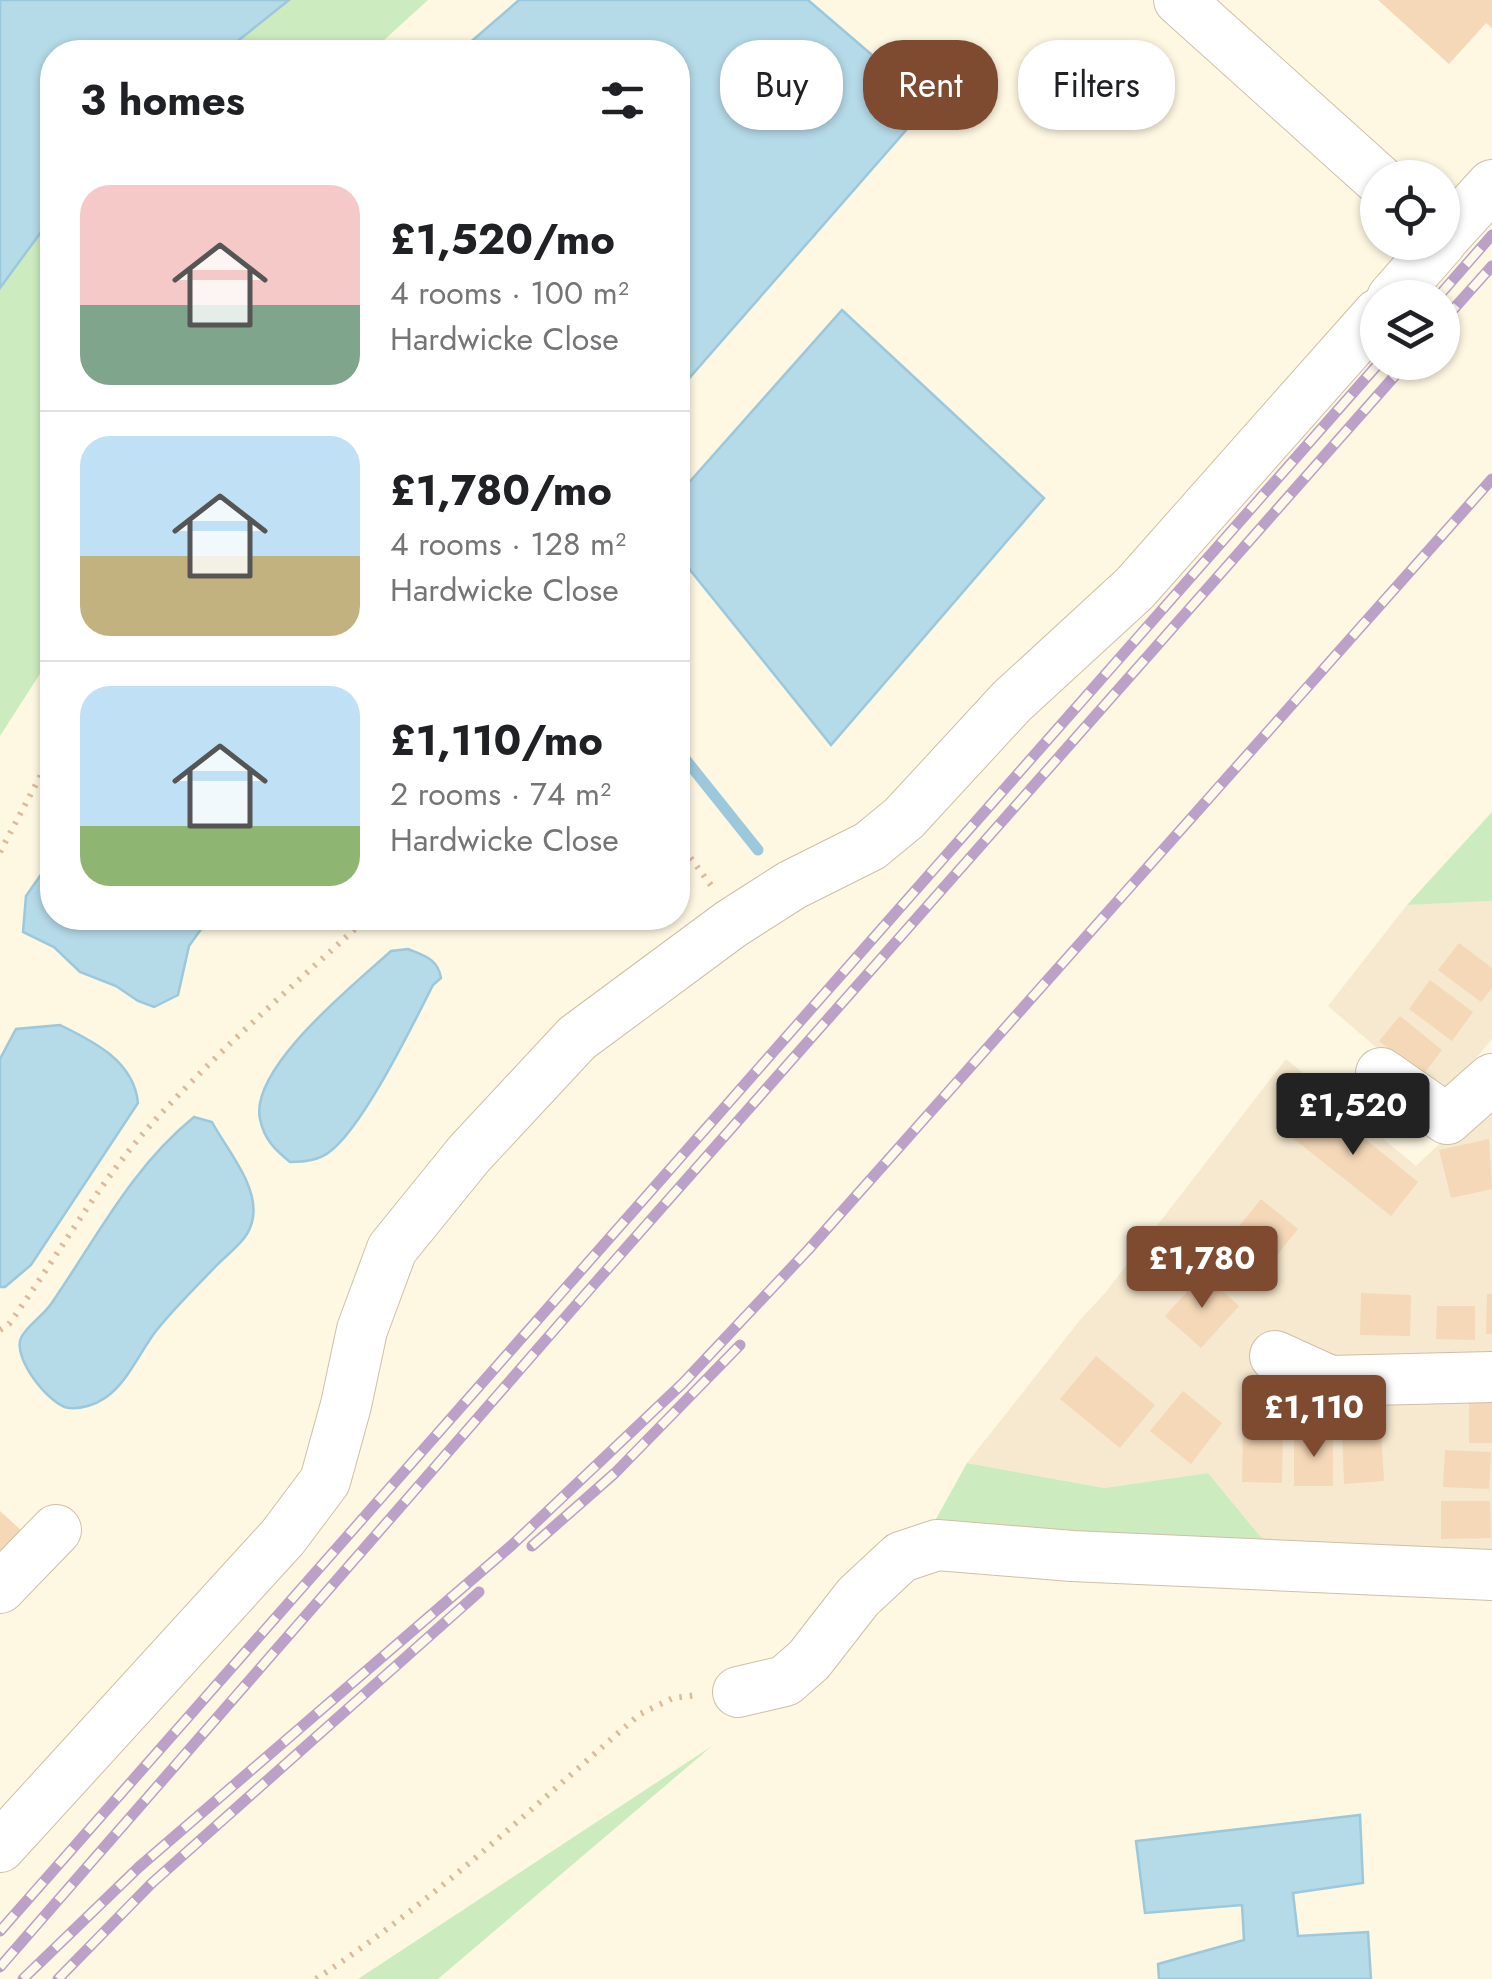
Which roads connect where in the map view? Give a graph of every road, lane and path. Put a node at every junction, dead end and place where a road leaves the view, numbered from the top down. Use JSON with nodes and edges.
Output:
{"nodes":[{"id":1,"x":1179,"y":0,"type":"edge"},
{"id":2,"x":1360,"y":163,"type":"edge"},
{"id":3,"x":1492,"y":186,"type":"edge"},
{"id":4,"x":1460,"y":221,"type":"edge"},
{"id":5,"x":1425,"y":260,"type":"edge"},
{"id":6,"x":1408,"y":280,"type":"edge"},
{"id":7,"x":1360,"y":334,"type":"edge"},
{"id":8,"x":40,"y":777,"type":"edge"},
{"id":9,"x":0,"y":852,"type":"edge"},
{"id":10,"x":690,"y":857,"type":"edge"},
{"id":11,"x":738,"y":920,"type":"junction"},
{"id":12,"x":354,"y":930,"type":"edge"},
{"id":13,"x":1380,"y":1073,"type":"dead end"},
{"id":14,"x":1492,"y":1079,"type":"edge"},
{"id":15,"x":0,"y":1330,"type":"edge"},
{"id":16,"x":1274,"y":1356,"type":"dead end"},
{"id":17,"x":1492,"y":1377,"type":"edge"},
{"id":18,"x":56,"y":1530,"type":"dead end"},
{"id":19,"x":1492,"y":1575,"type":"edge"},
{"id":20,"x":0,"y":1588,"type":"edge"},
{"id":21,"x":738,"y":1692,"type":"joint"},
{"id":22,"x":0,"y":1847,"type":"edge"},
{"id":23,"x":316,"y":1979,"type":"edge"}],
"edges":[{"from":1,"to":2,"type":"street"},
{"from":3,"to":4,"type":"street"},
{"from":5,"to":6,"type":"street"},
{"from":7,"to":11,"type":"street"},
{"from":8,"to":9,"type":"path"},
{"from":10,"to":11,"type":"path"},
{"from":11,"to":22,"type":"street"},
{"from":12,"to":15,"type":"path"},
{"from":13,"to":14,"type":"street"},
{"from":16,"to":17,"type":"street"},
{"from":18,"to":20,"type":"street"},
{"from":19,"to":21,"type":"street"},
{"from":21,"to":23,"type":"path"}]}
